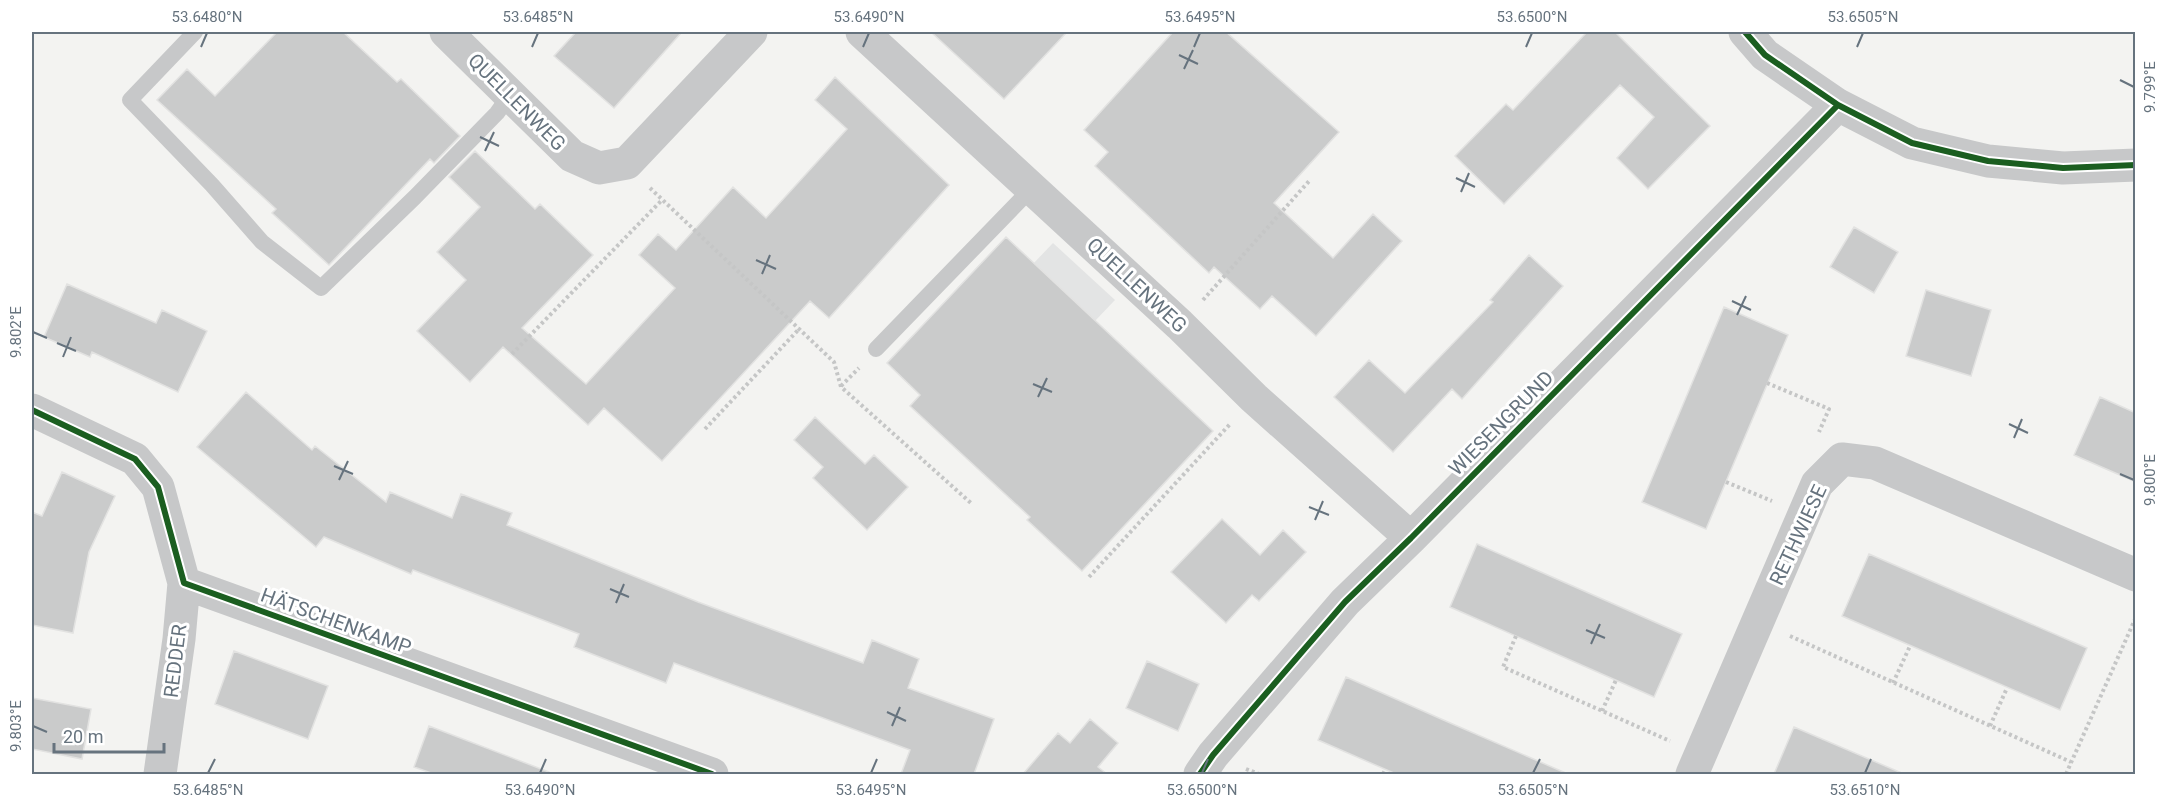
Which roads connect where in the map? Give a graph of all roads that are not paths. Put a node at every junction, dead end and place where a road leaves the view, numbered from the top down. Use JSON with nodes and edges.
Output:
{"nodes":[{"id":1,"x":195,"y":32,"type":"edge"},
{"id":2,"x":446,"y":32,"type":"edge"},
{"id":3,"x":751,"y":32,"type":"edge"},
{"id":4,"x":862,"y":32,"type":"edge"},
{"id":5,"x":1745,"y":32,"type":"edge"},
{"id":6,"x":510,"y":95,"type":"junction"},
{"id":7,"x":1838,"y":105,"type":"junction"},
{"id":8,"x":2136,"y":165,"type":"edge"},
{"id":9,"x":1032,"y":188,"type":"junction"},
{"id":10,"x":876,"y":350,"type":"dead end"},
{"id":11,"x":32,"y":410,"type":"edge"},
{"id":12,"x":1411,"y":538,"type":"junction"},
{"id":13,"x":2136,"y":575,"type":"edge"},
{"id":14,"x":184,"y":583,"type":"junction"},
{"id":15,"x":1696,"y":765,"type":"edge"},
{"id":16,"x":160,"y":774,"type":"edge"},
{"id":17,"x":712,"y":774,"type":"edge"},
{"id":18,"x":1200,"y":774,"type":"edge"}],
"edges":[{"from":1,"to":6,"type":"lane"},
{"from":2,"to":6,"type":"street","name":"QUELLENWEG"},
{"from":3,"to":6,"type":"street","name":"QUELLENWEG"},
{"from":4,"to":9,"type":"street","name":"QUELLENWEG"},
{"from":5,"to":7,"type":"street"},
{"from":7,"to":8,"type":"street"},
{"from":7,"to":12,"type":"street","name":"WIESENGRUND"},
{"from":9,"to":10,"type":"lane"},
{"from":9,"to":12,"type":"street","name":"QUELLENWEG"},
{"from":11,"to":14,"type":"street"},
{"from":12,"to":18,"type":"street","name":"WIESENGRUND"},
{"from":13,"to":15,"type":"street","name":"RETHWIESE"},
{"from":14,"to":16,"type":"street","name":"REDDER"},
{"from":14,"to":17,"type":"street","name":"HÄTSCHENKAMP"}]}
